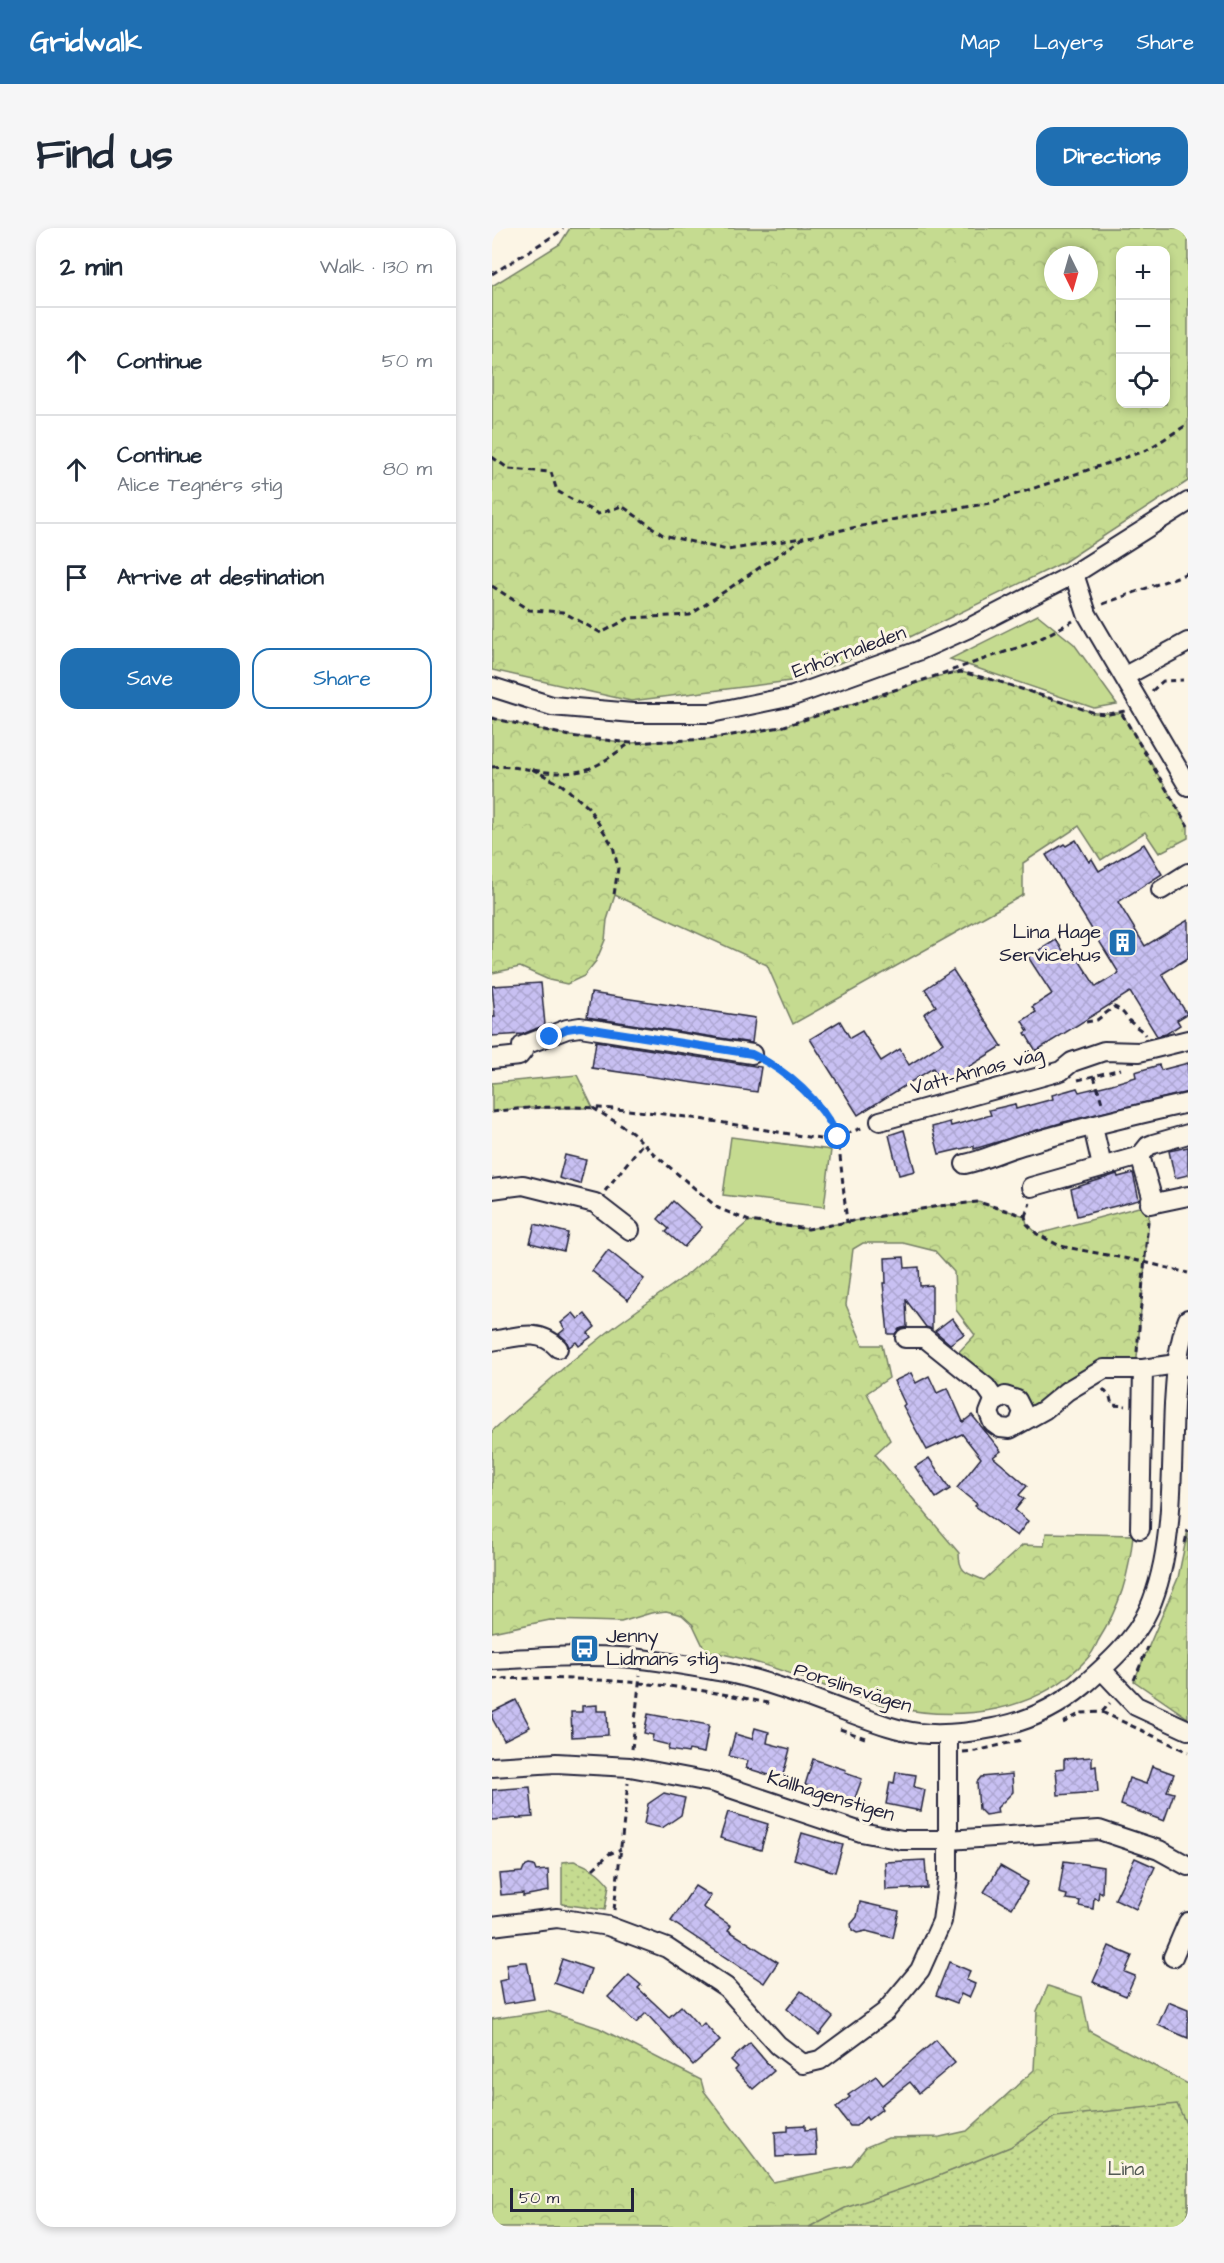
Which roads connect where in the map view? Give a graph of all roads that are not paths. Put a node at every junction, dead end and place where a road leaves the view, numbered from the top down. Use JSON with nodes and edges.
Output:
{"nodes":[{"id":1,"x":1188,"y":502,"type":"edge"},
{"id":2,"x":1074,"y":574,"type":"junction"},
{"id":3,"x":1188,"y":642,"type":"edge"},
{"id":4,"x":1125,"y":676,"type":"junction"},
{"id":5,"x":492,"y":687,"type":"edge"},
{"id":6,"x":1188,"y":786,"type":"edge"},
{"id":7,"x":1188,"y":873,"type":"edge"},
{"id":8,"x":1161,"y":890,"type":"dead end"},
{"id":9,"x":1188,"y":1040,"type":"edge"},
{"id":10,"x":752,"y":1054,"type":"road end"},
{"id":11,"x":492,"y":1059,"type":"edge"},
{"id":12,"x":1188,"y":1102,"type":"edge"},
{"id":13,"x":880,"y":1121,"type":"road end"},
{"id":14,"x":1100,"y":1125,"type":"junction"},
{"id":15,"x":1188,"y":1134,"type":"edge"},
{"id":16,"x":1140,"y":1156,"type":"junction"},
{"id":17,"x":965,"y":1164,"type":"dead end"},
{"id":18,"x":1102,"y":1166,"type":"junction"},
{"id":19,"x":1031,"y":1187,"type":"dead end"},
{"id":20,"x":492,"y":1189,"type":"edge"},
{"id":21,"x":1188,"y":1196,"type":"edge"},
{"id":22,"x":630,"y":1230,"type":"dead end"},
{"id":23,"x":1188,"y":1319,"type":"edge"},
{"id":24,"x":905,"y":1338,"type":"dead end"},
{"id":25,"x":492,"y":1341,"type":"edge"},
{"id":26,"x":558,"y":1348,"type":"dead end"},
{"id":27,"x":1182,"y":1365,"type":"edge"},
{"id":28,"x":1140,"y":1369,"type":"junction"},
{"id":29,"x":1140,"y":1529,"type":"dead end"},
{"id":30,"x":492,"y":1660,"type":"edge"},
{"id":31,"x":1102,"y":1670,"type":"junction"},
{"id":32,"x":1188,"y":1730,"type":"edge"},
{"id":33,"x":948,"y":1734,"type":"junction"},
{"id":34,"x":492,"y":1767,"type":"edge"},
{"id":35,"x":948,"y":1840,"type":"junction"},
{"id":36,"x":1188,"y":1866,"type":"edge"},
{"id":37,"x":1188,"y":1922,"type":"edge"},
{"id":38,"x":492,"y":1926,"type":"edge"},
{"id":39,"x":1173,"y":1957,"type":"dead end"}],
"edges":[{"from":1,"to":2,"type":"street","name":"Enhörnaleden"},
{"from":2,"to":4,"type":"street"},
{"from":2,"to":5,"type":"street","name":"Enhörnaleden"},
{"from":3,"to":4,"type":"street"},
{"from":4,"to":6,"type":"street"},
{"from":7,"to":8,"type":"street"},
{"from":9,"to":13,"type":"street","name":"Vatt-Annas väg"},
{"from":10,"to":11,"type":"street"},
{"from":12,"to":14,"type":"street"},
{"from":14,"to":17,"type":"street"},
{"from":14,"to":18,"type":"street"},
{"from":15,"to":16,"type":"street"},
{"from":16,"to":18,"type":"street"},
{"from":16,"to":21,"type":"street"},
{"from":18,"to":19,"type":"street"},
{"from":20,"to":22,"type":"street"},
{"from":23,"to":27,"type":"street","name":"Porslinsvägen"},
{"from":24,"to":28,"type":"street"},
{"from":25,"to":26,"type":"street"},
{"from":27,"to":28,"type":"street"},
{"from":27,"to":31,"type":"street","name":"Porslinsvägen"},
{"from":28,"to":29,"type":"street"},
{"from":30,"to":33,"type":"street","name":"Porslinsvägen"},
{"from":31,"to":32,"type":"street"},
{"from":31,"to":33,"type":"street","name":"Porslinsvägen"},
{"from":33,"to":35,"type":"street"},
{"from":34,"to":35,"type":"street","name":"Källhagenstigen"},
{"from":35,"to":36,"type":"street","name":"Källhagenstigen"},
{"from":35,"to":38,"type":"street"},
{"from":37,"to":39,"type":"street"}]}
